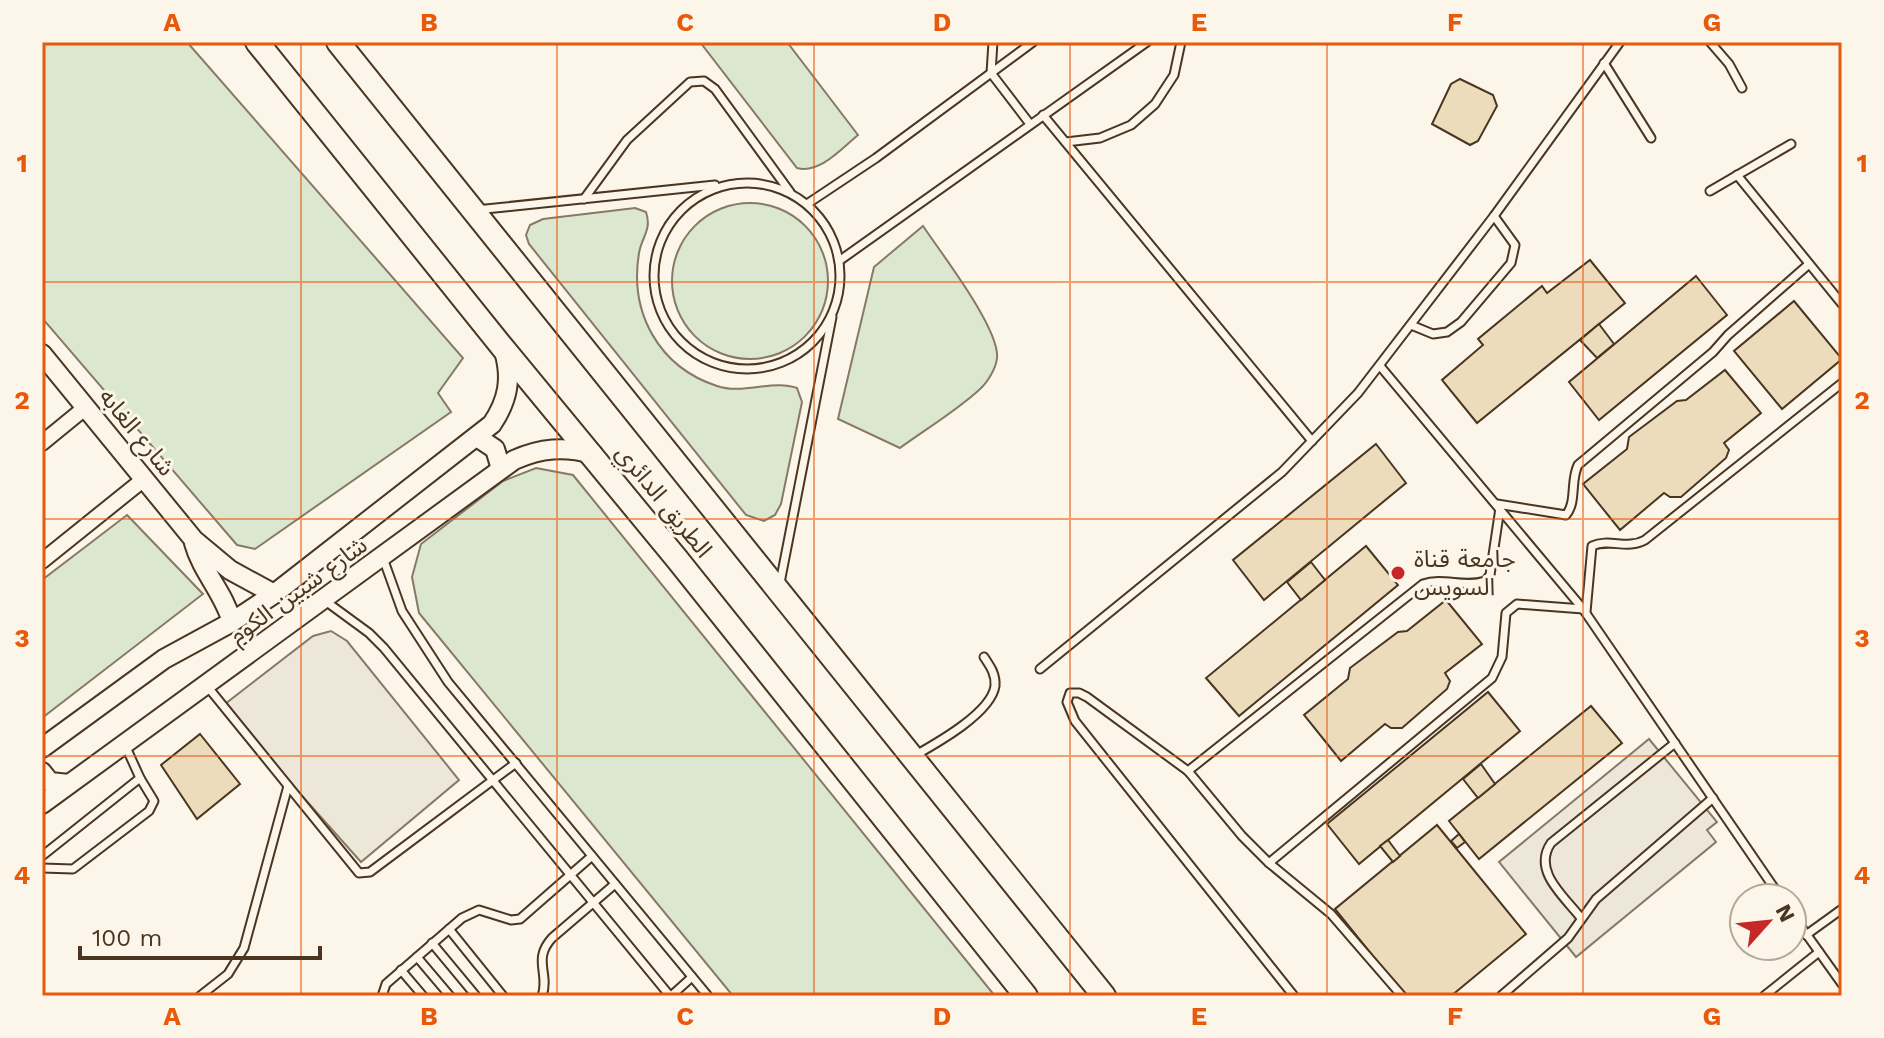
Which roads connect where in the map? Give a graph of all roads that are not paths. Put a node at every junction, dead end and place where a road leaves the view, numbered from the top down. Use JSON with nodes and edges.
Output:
{"nodes":[{"id":1,"x":257,"y":42,"type":"edge"},
{"id":2,"x":338,"y":42,"type":"edge"},
{"id":3,"x":993,"y":42,"type":"edge"},
{"id":4,"x":1033,"y":42,"type":"edge"},
{"id":5,"x":1147,"y":42,"type":"edge"},
{"id":6,"x":1181,"y":42,"type":"edge"},
{"id":7,"x":1620,"y":42,"type":"edge"},
{"id":8,"x":1711,"y":42,"type":"edge"},
{"id":9,"x":1604,"y":63,"type":"junction"},
{"id":10,"x":991,"y":73,"type":"junction"},
{"id":11,"x":1742,"y":88,"type":"dead end"},
{"id":12,"x":1043,"y":115,"type":"junction"},
{"id":13,"x":1030,"y":124,"type":"junction"},
{"id":14,"x":1651,"y":138,"type":"dead end"},
{"id":15,"x":1066,"y":142,"type":"junction"},
{"id":16,"x":1791,"y":144,"type":"dead end"},
{"id":17,"x":1737,"y":175,"type":"junction"},
{"id":18,"x":733,"y":183,"type":"junction"},
{"id":19,"x":1710,"y":191,"type":"dead end"},
{"id":20,"x":791,"y":194,"type":"junction"},
{"id":21,"x":584,"y":199,"type":"junction"},
{"id":22,"x":807,"y":204,"type":"junction"},
{"id":23,"x":473,"y":210,"type":"junction"},
{"id":24,"x":1494,"y":216,"type":"junction"},
{"id":25,"x":839,"y":261,"type":"junction"},
{"id":26,"x":1809,"y":264,"type":"junction"},
{"id":27,"x":1842,"y":304,"type":"edge"},
{"id":28,"x":834,"y":309,"type":"junction"},
{"id":29,"x":1411,"y":325,"type":"junction"},
{"id":30,"x":503,"y":348,"type":"junction"},
{"id":31,"x":42,"y":354,"type":"edge"},
{"id":32,"x":1380,"y":366,"type":"junction"},
{"id":33,"x":1842,"y":383,"type":"edge"},
{"id":34,"x":86,"y":407,"type":"junction"},
{"id":35,"x":477,"y":437,"type":"junction"},
{"id":36,"x":1312,"y":441,"type":"junction"},
{"id":37,"x":42,"y":443,"type":"edge"},
{"id":38,"x":593,"y":454,"type":"junction"},
{"id":39,"x":501,"y":469,"type":"junction"},
{"id":40,"x":144,"y":479,"type":"junction"},
{"id":41,"x":1498,"y":505,"type":"junction"},
{"id":42,"x":194,"y":540,"type":"junction"},
{"id":43,"x":383,"y":558,"type":"junction"},
{"id":44,"x":42,"y":561,"type":"edge"},
{"id":45,"x":779,"y":589,"type":"junction"},
{"id":46,"x":274,"y":594,"type":"junction"},
{"id":47,"x":324,"y":600,"type":"junction"},
{"id":48,"x":1584,"y":612,"type":"junction"},
{"id":49,"x":232,"y":622,"type":"junction"},
{"id":50,"x":984,"y":657,"type":"dead end"},
{"id":51,"x":1040,"y":669,"type":"dead end"},
{"id":52,"x":207,"y":686,"type":"junction"},
{"id":53,"x":1675,"y":743,"type":"junction"},
{"id":54,"x":125,"y":744,"type":"junction"},
{"id":55,"x":42,"y":748,"type":"edge"},
{"id":56,"x":912,"y":757,"type":"junction"},
{"id":57,"x":516,"y":763,"type":"junction"},
{"id":58,"x":1188,"y":771,"type":"junction"},
{"id":59,"x":42,"y":772,"type":"edge"},
{"id":60,"x":140,"y":778,"type":"junction"},
{"id":61,"x":493,"y":780,"type":"junction"},
{"id":62,"x":69,"y":784,"type":"junction"},
{"id":63,"x":288,"y":786,"type":"junction"},
{"id":64,"x":1713,"y":798,"type":"junction"},
{"id":65,"x":42,"y":804,"type":"edge"},
{"id":66,"x":42,"y":856,"type":"edge"},
{"id":67,"x":592,"y":856,"type":"junction"},
{"id":68,"x":1269,"y":863,"type":"junction"},
{"id":69,"x":42,"y":868,"type":"edge"},
{"id":70,"x":570,"y":875,"type":"junction"},
{"id":71,"x":1770,"y":882,"type":"edge"},
{"id":72,"x":615,"y":884,"type":"junction"},
{"id":73,"x":594,"y":903,"type":"junction"},
{"id":74,"x":1842,"y":909,"type":"edge"},
{"id":75,"x":1581,"y":918,"type":"junction"},
{"id":76,"x":449,"y":929,"type":"junction"},
{"id":77,"x":1808,"y":934,"type":"edge"},
{"id":78,"x":1808,"y":938,"type":"edge"},
{"id":79,"x":432,"y":943,"type":"junction"},
{"id":80,"x":1819,"y":952,"type":"junction"},
{"id":81,"x":417,"y":957,"type":"junction"},
{"id":82,"x":401,"y":970,"type":"junction"},
{"id":83,"x":692,"y":977,"type":"junction"},
{"id":84,"x":1842,"y":984,"type":"edge"},
{"id":85,"x":214,"y":986,"type":"junction"},
{"id":86,"x":200,"y":996,"type":"edge"},
{"id":87,"x":222,"y":996,"type":"edge"},
{"id":88,"x":382,"y":996,"type":"edge"},
{"id":89,"x":423,"y":996,"type":"edge"},
{"id":90,"x":450,"y":996,"type":"edge"},
{"id":91,"x":476,"y":996,"type":"edge"},
{"id":92,"x":503,"y":996,"type":"edge"},
{"id":93,"x":542,"y":996,"type":"edge"},
{"id":94,"x":670,"y":996,"type":"edge"},
{"id":95,"x":708,"y":996,"type":"edge"},
{"id":96,"x":1026,"y":996,"type":"edge"},
{"id":97,"x":1104,"y":996,"type":"edge"},
{"id":98,"x":1294,"y":996,"type":"edge"},
{"id":99,"x":1402,"y":996,"type":"edge"},
{"id":100,"x":1501,"y":996,"type":"edge"},
{"id":101,"x":1764,"y":996,"type":"edge"}],
"edges":[{"from":1,"to":30,"type":"main road","name":"الطريق الدائري"},
{"from":2,"to":23,"type":"main road","name":"الطريق الدائري"},
{"from":3,"to":10,"type":"lane"},
{"from":4,"to":10,"type":"lane"},
{"from":5,"to":12,"type":"lane"},
{"from":6,"to":15,"type":"lane"},
{"from":7,"to":9,"type":"lane"},
{"from":8,"to":11,"type":"lane"},
{"from":9,"to":14,"type":"lane"},
{"from":9,"to":24,"type":"lane"},
{"from":10,"to":13,"type":"lane"},
{"from":10,"to":22,"type":"lane"},
{"from":12,"to":13,"type":"lane"},
{"from":12,"to":15,"type":"lane"},
{"from":13,"to":25,"type":"lane"},
{"from":15,"to":36,"type":"lane"},
{"from":16,"to":17,"type":"lane"},
{"from":17,"to":19,"type":"lane"},
{"from":17,"to":26,"type":"lane"},
{"from":18,"to":20,"type":"lane"},
{"from":18,"to":21,"type":"lane"},
{"from":18,"to":28,"type":"lane"},
{"from":20,"to":21,"type":"lane"},
{"from":20,"to":22,"type":"lane"},
{"from":21,"to":23,"type":"lane"},
{"from":22,"to":25,"type":"lane"},
{"from":23,"to":45,"type":"main road","name":"الطريق الدائري"},
{"from":24,"to":29,"type":"lane"},
{"from":24,"to":29,"type":"lane"},
{"from":25,"to":28,"type":"lane"},
{"from":26,"to":27,"type":"lane"},
{"from":26,"to":41,"type":"lane"},
{"from":28,"to":45,"type":"lane"},
{"from":29,"to":32,"type":"lane"},
{"from":30,"to":35,"type":"street","name":"شارع شبين الكوم"},
{"from":30,"to":38,"type":"main road","name":"الطريق الدائري"},
{"from":31,"to":34,"type":"street","name":"شارع الغابه"},
{"from":32,"to":36,"type":"lane"},
{"from":32,"to":41,"type":"lane"},
{"from":33,"to":48,"type":"lane"},
{"from":34,"to":37,"type":"street"},
{"from":34,"to":40,"type":"street","name":"شارع الغابه"},
{"from":35,"to":39,"type":"street"},
{"from":35,"to":46,"type":"street","name":"شارع شبين الكوم"},
{"from":36,"to":51,"type":"lane"},
{"from":38,"to":39,"type":"street","name":"شارع شبين الكوم"},
{"from":38,"to":96,"type":"main road","name":"الطريق الدائري"},
{"from":39,"to":43,"type":"street","name":"شارع شبين الكوم"},
{"from":40,"to":42,"type":"street","name":"شارع الغابه"},
{"from":40,"to":44,"type":"street"},
{"from":41,"to":48,"type":"lane"},
{"from":41,"to":58,"type":"lane"},
{"from":42,"to":46,"type":"street","name":"شارع الغابه"},
{"from":42,"to":49,"type":"street","name":"شارع الغابه"},
{"from":43,"to":47,"type":"street","name":"شارع شبين الكوم"},
{"from":43,"to":57,"type":"lane"},
{"from":45,"to":56,"type":"main road","name":"الطريق الدائري"},
{"from":46,"to":49,"type":"street","name":"شارع شبين الكوم"},
{"from":47,"to":52,"type":"street","name":"شارع شبين الكوم"},
{"from":47,"to":61,"type":"lane"},
{"from":48,"to":53,"type":"lane"},
{"from":48,"to":68,"type":"lane"},
{"from":49,"to":55,"type":"street","name":"شارع شبين الكوم"},
{"from":50,"to":56,"type":"lane"},
{"from":52,"to":54,"type":"street","name":"شارع شبين الكوم"},
{"from":52,"to":63,"type":"lane"},
{"from":53,"to":64,"type":"lane"},
{"from":53,"to":75,"type":"lane"},
{"from":54,"to":60,"type":"lane"},
{"from":54,"to":62,"type":"street","name":"شارع شبين الكوم"},
{"from":56,"to":97,"type":"main road","name":"الطريق الدائري"},
{"from":57,"to":61,"type":"lane"},
{"from":57,"to":67,"type":"lane"},
{"from":58,"to":68,"type":"lane"},
{"from":58,"to":98,"type":"lane"},
{"from":59,"to":62,"type":"street"},
{"from":60,"to":66,"type":"lane"},
{"from":60,"to":69,"type":"lane"},
{"from":61,"to":63,"type":"lane"},
{"from":61,"to":70,"type":"lane"},
{"from":62,"to":65,"type":"street","name":"شارع شبين الكوم"},
{"from":63,"to":85,"type":"lane"},
{"from":64,"to":71,"type":"lane"},
{"from":64,"to":75,"type":"lane"},
{"from":67,"to":70,"type":"lane"},
{"from":67,"to":72,"type":"lane"},
{"from":68,"to":99,"type":"lane"},
{"from":70,"to":73,"type":"lane"},
{"from":70,"to":76,"type":"lane"},
{"from":72,"to":73,"type":"lane"},
{"from":72,"to":83,"type":"lane"},
{"from":73,"to":93,"type":"lane"},
{"from":73,"to":94,"type":"lane"},
{"from":74,"to":77,"type":"lane"},
{"from":75,"to":100,"type":"lane"},
{"from":76,"to":79,"type":"lane"},
{"from":76,"to":92,"type":"lane"},
{"from":78,"to":80,"type":"lane"},
{"from":79,"to":81,"type":"lane"},
{"from":79,"to":91,"type":"lane"},
{"from":80,"to":84,"type":"lane"},
{"from":80,"to":101,"type":"lane"},
{"from":81,"to":82,"type":"lane"},
{"from":81,"to":90,"type":"lane"},
{"from":82,"to":88,"type":"lane"},
{"from":82,"to":89,"type":"lane"},
{"from":83,"to":94,"type":"lane"},
{"from":83,"to":95,"type":"lane"},
{"from":85,"to":86,"type":"lane"},
{"from":85,"to":87,"type":"lane"}]}
